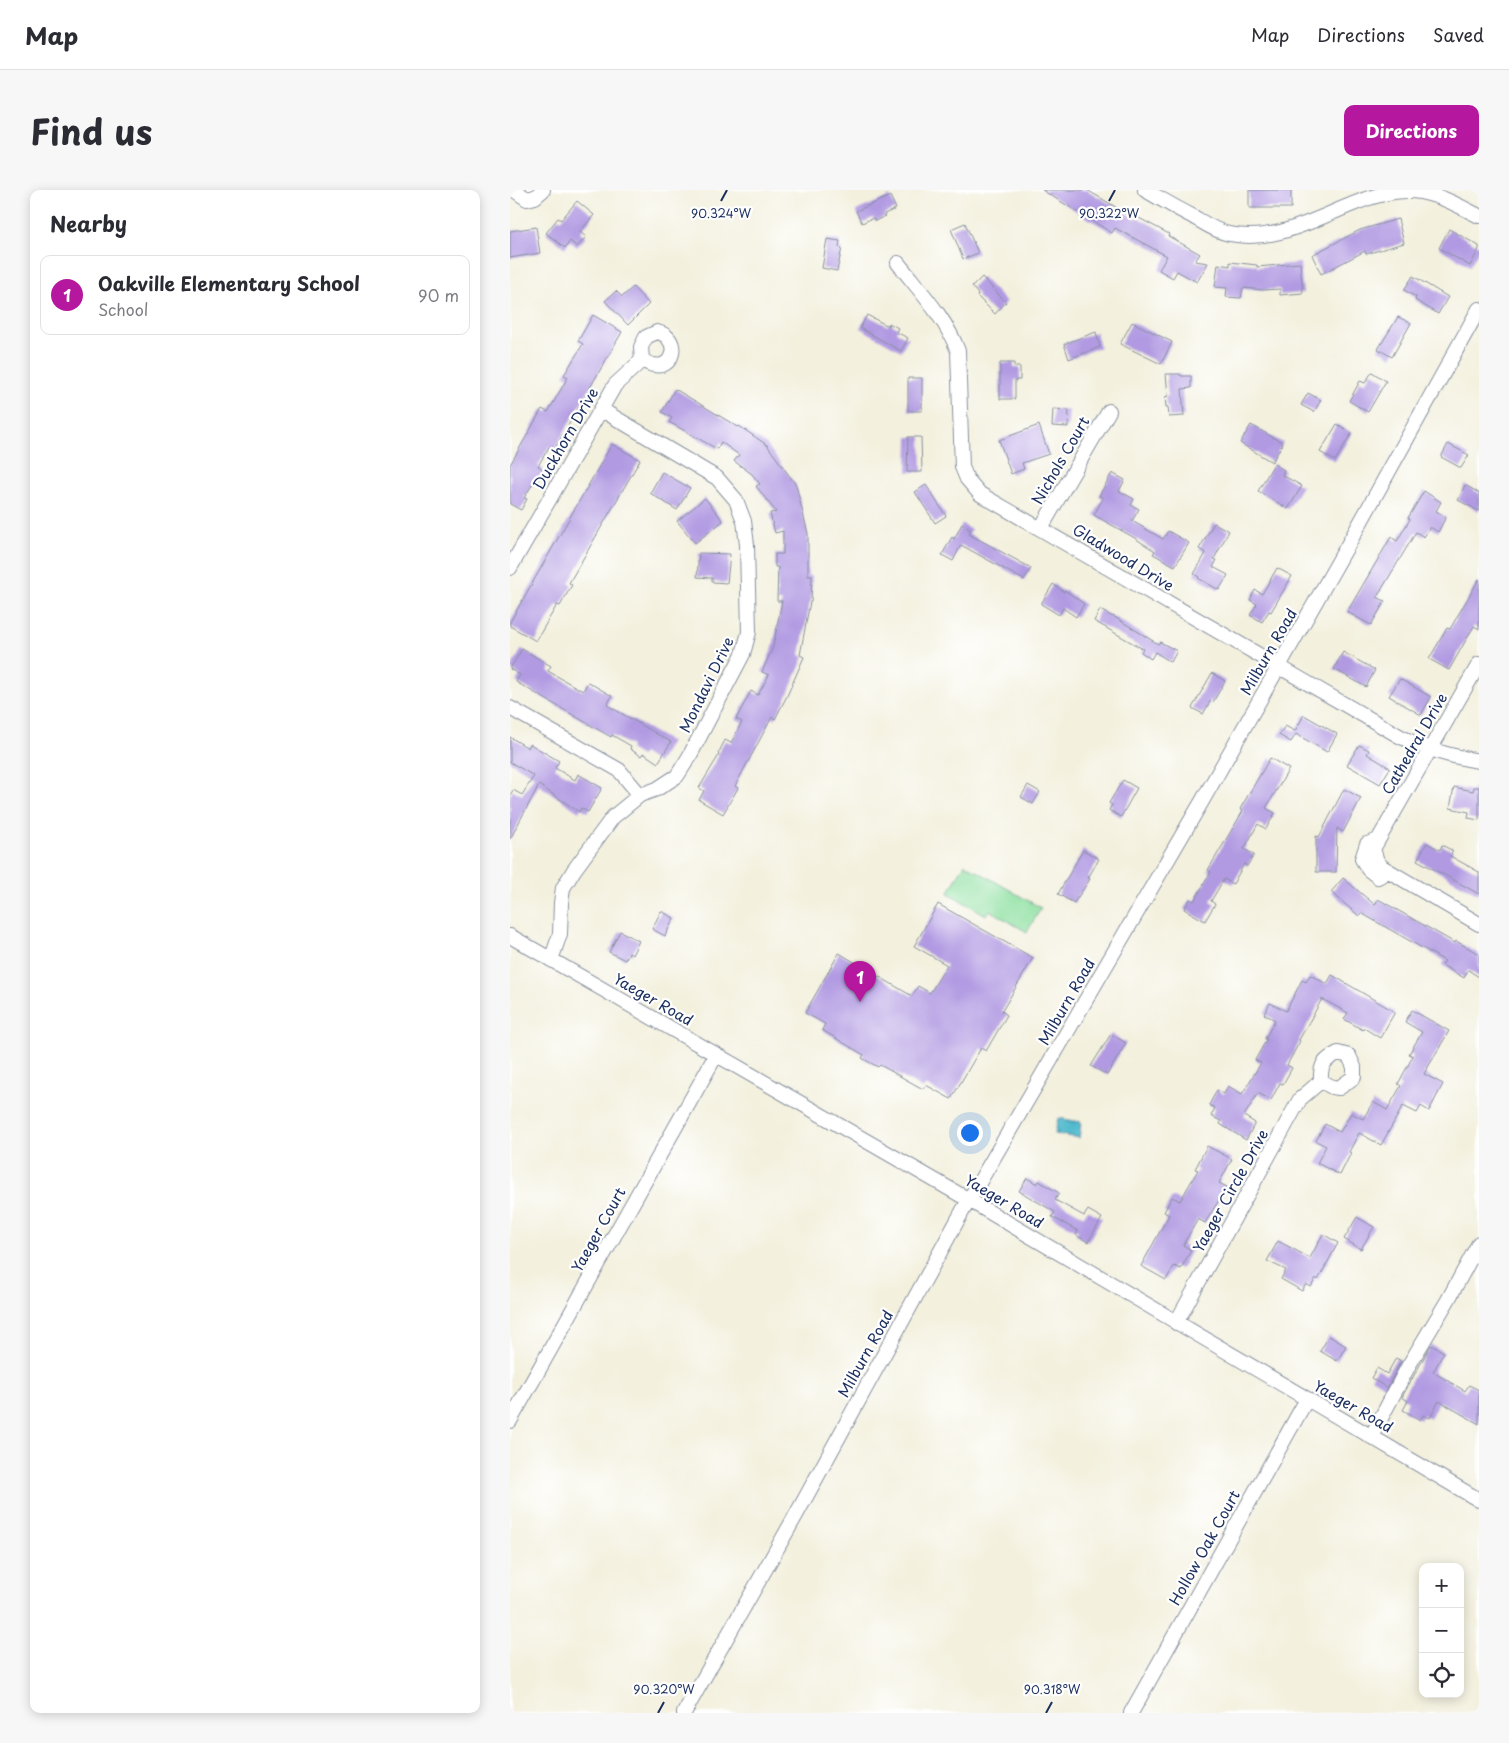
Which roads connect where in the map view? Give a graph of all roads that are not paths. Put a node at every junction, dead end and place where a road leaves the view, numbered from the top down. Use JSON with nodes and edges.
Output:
{"nodes":[{"id":1,"x":514,"y":190,"type":"edge"},
{"id":2,"x":543,"y":190,"type":"edge"},
{"id":3,"x":1145,"y":190,"type":"edge"},
{"id":4,"x":1479,"y":216,"type":"edge"},
{"id":5,"x":898,"y":263,"type":"dead end"},
{"id":6,"x":1479,"y":309,"type":"edge"},
{"id":7,"x":642,"y":360,"type":"dead end"},
{"id":8,"x":602,"y":410,"type":"junction"},
{"id":9,"x":1109,"y":411,"type":"dead end"},
{"id":10,"x":1041,"y":528,"type":"junction"},
{"id":11,"x":510,"y":568,"type":"edge"},
{"id":12,"x":1479,"y":664,"type":"edge"},
{"id":13,"x":1278,"y":667,"type":"junction"},
{"id":14,"x":510,"y":708,"type":"edge"},
{"id":15,"x":1430,"y":750,"type":"junction"},
{"id":16,"x":1479,"y":761,"type":"edge"},
{"id":17,"x":640,"y":795,"type":"junction"},
{"id":18,"x":1479,"y":924,"type":"edge"},
{"id":19,"x":510,"y":936,"type":"edge"},
{"id":20,"x":552,"y":960,"type":"junction"},
{"id":21,"x":716,"y":1055,"type":"junction"},
{"id":22,"x":1321,"y":1080,"type":"dead end"},
{"id":23,"x":970,"y":1200,"type":"junction"},
{"id":24,"x":1479,"y":1243,"type":"edge"},
{"id":25,"x":1176,"y":1323,"type":"junction"},
{"id":26,"x":1307,"y":1399,"type":"junction"},
{"id":27,"x":510,"y":1421,"type":"edge"},
{"id":28,"x":1371,"y":1437,"type":"junction"},
{"id":29,"x":1479,"y":1500,"type":"edge"},
{"id":30,"x":684,"y":1713,"type":"edge"},
{"id":31,"x":1131,"y":1713,"type":"edge"}],
"edges":[{"from":1,"to":2,"type":"street"},
{"from":3,"to":4,"type":"street"},
{"from":5,"to":10,"type":"street","name":"Gladwood Drive"},
{"from":6,"to":13,"type":"street","name":"Milburn Road"},
{"from":7,"to":8,"type":"street","name":"Duckhorn Drive"},
{"from":8,"to":11,"type":"street","name":"Duckhorn Drive"},
{"from":8,"to":17,"type":"street","name":"Mondavi Drive"},
{"from":9,"to":10,"type":"street","name":"Nichols Court"},
{"from":10,"to":13,"type":"street","name":"Gladwood Drive"},
{"from":12,"to":15,"type":"street","name":"Cathedral Drive"},
{"from":13,"to":15,"type":"street","name":"Gladwood Drive"},
{"from":13,"to":23,"type":"street","name":"Milburn Road"},
{"from":14,"to":17,"type":"street"},
{"from":15,"to":16,"type":"street","name":"Gladwood Drive"},
{"from":15,"to":18,"type":"street","name":"Cathedral Drive"},
{"from":17,"to":20,"type":"street","name":"Mondavi Drive"},
{"from":19,"to":20,"type":"street","name":"Yaeger Road"},
{"from":20,"to":21,"type":"street","name":"Yaeger Road"},
{"from":21,"to":23,"type":"street","name":"Yaeger Road"},
{"from":21,"to":27,"type":"street","name":"Yaeger Court"},
{"from":22,"to":25,"type":"street","name":"Yaeger Circle Drive"},
{"from":23,"to":25,"type":"street","name":"Yaeger Road"},
{"from":23,"to":30,"type":"street","name":"Milburn Road"},
{"from":24,"to":28,"type":"street"},
{"from":25,"to":26,"type":"street","name":"Yaeger Road"},
{"from":26,"to":28,"type":"street","name":"Yaeger Road"},
{"from":26,"to":31,"type":"street","name":"Hollow Oak Court"},
{"from":28,"to":29,"type":"street","name":"Yaeger Road"}]}
